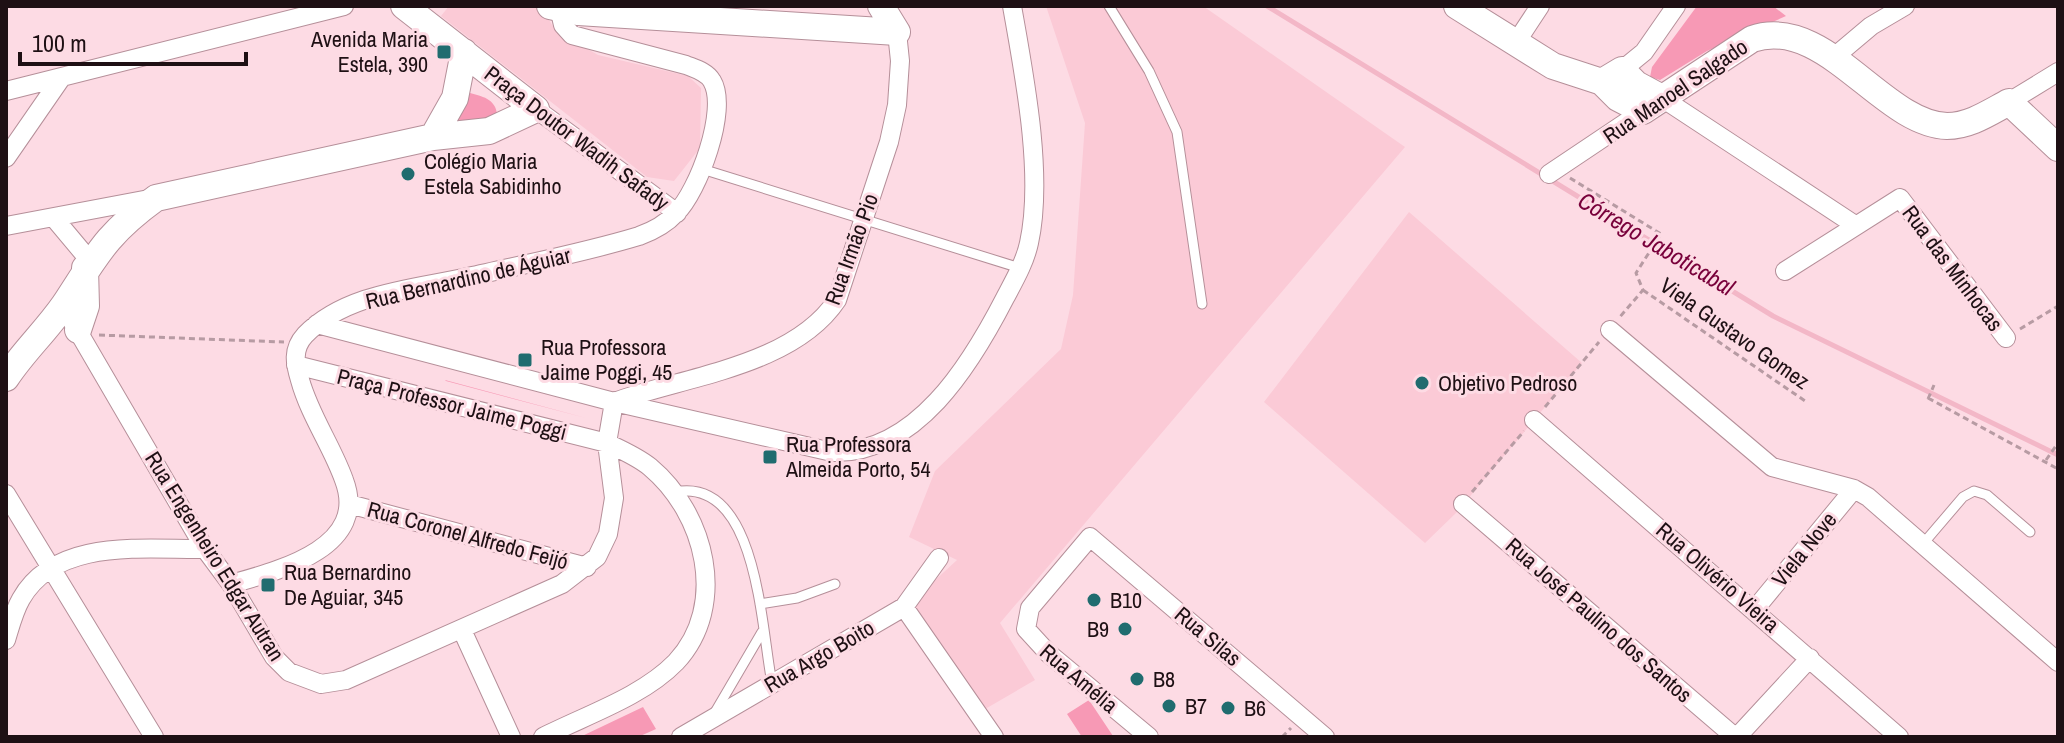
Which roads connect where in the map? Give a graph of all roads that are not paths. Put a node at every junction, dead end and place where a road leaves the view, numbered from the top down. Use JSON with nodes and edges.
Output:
{"nodes":[{"id":1,"x":344,"y":6,"type":"edge"},
{"id":2,"x":881,"y":6,"type":"edge"},
{"id":3,"x":1012,"y":6,"type":"edge"},
{"id":4,"x":1109,"y":6,"type":"edge"},
{"id":5,"x":1457,"y":6,"type":"edge"},
{"id":6,"x":1540,"y":6,"type":"edge"},
{"id":7,"x":1676,"y":6,"type":"edge"},
{"id":8,"x":1905,"y":6,"type":"edge"},
{"id":9,"x":554,"y":7,"type":"edge"},
{"id":10,"x":411,"y":8,"type":"edge"},
{"id":11,"x":897,"y":32,"type":"junction"},
{"id":12,"x":1515,"y":44,"type":"junction"},
{"id":13,"x":464,"y":52,"type":"junction"},
{"id":14,"x":1833,"y":58,"type":"junction"},
{"id":15,"x":2058,"y":72,"type":"edge"},
{"id":16,"x":1612,"y":76,"type":"junction"},
{"id":17,"x":62,"y":77,"type":"junction"},
{"id":18,"x":6,"y":91,"type":"edge"},
{"id":19,"x":2009,"y":102,"type":"junction"},
{"id":20,"x":1652,"y":105,"type":"junction"},
{"id":21,"x":536,"y":109,"type":"junction"},
{"id":22,"x":433,"y":137,"type":"junction"},
{"id":23,"x":2058,"y":148,"type":"edge"},
{"id":24,"x":6,"y":158,"type":"edge"},
{"id":25,"x":702,"y":169,"type":"junction"},
{"id":26,"x":1553,"y":172,"type":"road end"},
{"id":27,"x":156,"y":198,"type":"junction"},
{"id":28,"x":677,"y":213,"type":"junction"},
{"id":29,"x":54,"y":218,"type":"junction"},
{"id":30,"x":861,"y":219,"type":"junction"},
{"id":31,"x":1855,"y":225,"type":"junction"},
{"id":32,"x":6,"y":226,"type":"edge"},
{"id":33,"x":88,"y":264,"type":"junction"},
{"id":34,"x":1020,"y":268,"type":"junction"},
{"id":35,"x":1785,"y":271,"type":"dead end"},
{"id":36,"x":1202,"y":304,"type":"dead end"},
{"id":37,"x":63,"y":306,"type":"junction"},
{"id":38,"x":317,"y":324,"type":"junction"},
{"id":39,"x":1610,"y":330,"type":"road end"},
{"id":40,"x":79,"y":332,"type":"junction"},
{"id":41,"x":38,"y":337,"type":"junction"},
{"id":42,"x":2006,"y":338,"type":"road end"},
{"id":43,"x":296,"y":365,"type":"junction"},
{"id":44,"x":6,"y":378,"type":"edge"},
{"id":45,"x":614,"y":402,"type":"junction"},
{"id":46,"x":1534,"y":420,"type":"dead end"},
{"id":47,"x":607,"y":443,"type":"junction"},
{"id":48,"x":1854,"y":489,"type":"junction"},
{"id":49,"x":675,"y":492,"type":"junction"},
{"id":50,"x":6,"y":494,"type":"edge"},
{"id":51,"x":349,"y":504,"type":"junction"},
{"id":52,"x":1463,"y":504,"type":"dead end"},
{"id":53,"x":2030,"y":532,"type":"dead end"},
{"id":54,"x":1090,"y":537,"type":"joint"},
{"id":55,"x":1922,"y":545,"type":"junction"},
{"id":56,"x":205,"y":549,"type":"junction"},
{"id":57,"x":939,"y":558,"type":"dead end"},
{"id":58,"x":52,"y":566,"type":"junction"},
{"id":59,"x":587,"y":567,"type":"junction"},
{"id":60,"x":231,"y":584,"type":"junction"},
{"id":61,"x":835,"y":584,"type":"dead end"},
{"id":62,"x":760,"y":604,"type":"junction"},
{"id":63,"x":904,"y":607,"type":"junction"},
{"id":64,"x":1755,"y":609,"type":"junction"},
{"id":65,"x":462,"y":630,"type":"junction"},
{"id":66,"x":762,"y":632,"type":"junction"},
{"id":67,"x":6,"y":640,"type":"edge"},
{"id":68,"x":1810,"y":658,"type":"junction"},
{"id":69,"x":2058,"y":662,"type":"edge"},
{"id":70,"x":772,"y":683,"type":"junction"},
{"id":71,"x":713,"y":717,"type":"junction"},
{"id":72,"x":154,"y":737,"type":"edge"},
{"id":73,"x":511,"y":737,"type":"edge"},
{"id":74,"x":543,"y":737,"type":"edge"},
{"id":75,"x":681,"y":737,"type":"edge"},
{"id":76,"x":994,"y":737,"type":"edge"},
{"id":77,"x":1149,"y":737,"type":"edge"},
{"id":78,"x":1325,"y":737,"type":"edge"},
{"id":79,"x":1736,"y":737,"type":"edge"},
{"id":80,"x":1899,"y":737,"type":"edge"}],
"edges":[{"from":1,"to":17,"type":"street"},
{"from":2,"to":11,"type":"street","name":"Rua Irmão Pio"},
{"from":3,"to":34,"type":"street","name":"Praça Professor Jaime Poggi"},
{"from":4,"to":36,"type":"lane"},
{"from":5,"to":12,"type":"street"},
{"from":6,"to":12,"type":"street"},
{"from":7,"to":16,"type":"street"},
{"from":8,"to":14,"type":"street"},
{"from":9,"to":11,"type":"street"},
{"from":9,"to":25,"type":"street","name":"Praça Doutor Wadih Safady"},
{"from":10,"to":13,"type":"street","name":"Praça Doutor Wadih Safady"},
{"from":11,"to":30,"type":"street","name":"Rua Irmão Pio"},
{"from":12,"to":16,"type":"street"},
{"from":13,"to":21,"type":"street","name":"Praça Doutor Wadih Safady"},
{"from":13,"to":22,"type":"street"},
{"from":14,"to":19,"type":"street","name":"Rua Manoel Salgado"},
{"from":14,"to":20,"type":"street","name":"Rua Manoel Salgado"},
{"from":15,"to":19,"type":"street","name":"Rua Manoel Salgado"},
{"from":16,"to":20,"type":"street"},
{"from":17,"to":18,"type":"street"},
{"from":17,"to":24,"type":"street"},
{"from":19,"to":23,"type":"street"},
{"from":20,"to":26,"type":"street","name":"Rua Manoel Salgado"},
{"from":20,"to":31,"type":"street"},
{"from":21,"to":22,"type":"street"},
{"from":21,"to":28,"type":"street","name":"Praça Doutor Wadih Safady"},
{"from":22,"to":27,"type":"street"},
{"from":25,"to":28,"type":"street","name":"Praça Doutor Wadih Safady"},
{"from":25,"to":30,"type":"lane"},
{"from":27,"to":29,"type":"street"},
{"from":27,"to":33,"type":"street"},
{"from":28,"to":38,"type":"street","name":"Rua Bernardino de Águiar"},
{"from":29,"to":32,"type":"street"},
{"from":29,"to":33,"type":"street"},
{"from":30,"to":34,"type":"lane"},
{"from":30,"to":45,"type":"street","name":"Rua Irmão Pio"},
{"from":31,"to":35,"type":"street"},
{"from":31,"to":42,"type":"street","name":"Rua das Minhocas"},
{"from":33,"to":37,"type":"street"},
{"from":33,"to":40,"type":"street"},
{"from":34,"to":45,"type":"street","name":"Praça Professor Jaime Poggi"},
{"from":37,"to":40,"type":"street","name":"Rua Engenheiro Edgar Autran"},
{"from":37,"to":41,"type":"street"},
{"from":38,"to":43,"type":"street","name":"Rua Bernardino de Águiar"},
{"from":38,"to":45,"type":"street","name":"Praça Professor Jaime Poggi"},
{"from":39,"to":48,"type":"street"},
{"from":40,"to":41,"type":"street"},
{"from":40,"to":56,"type":"street","name":"Rua Engenheiro Edgar Autran"},
{"from":41,"to":44,"type":"street"},
{"from":43,"to":47,"type":"street","name":"Praça Professor Jaime Poggi"},
{"from":43,"to":51,"type":"street"},
{"from":45,"to":47,"type":"street","name":"Rua Engenheiro Edgar Autran"},
{"from":46,"to":64,"type":"street","name":"Rua Olivério Vieira"},
{"from":47,"to":49,"type":"street","name":"Praça Professor Jaime Poggi"},
{"from":47,"to":59,"type":"street","name":"Rua Engenheiro Edgar Autran"},
{"from":48,"to":55,"type":"street"},
{"from":48,"to":64,"type":"street","name":"Viela Nove"},
{"from":49,"to":62,"type":"lane"},
{"from":49,"to":74,"type":"street","name":"Praça Professor Jaime Poggi"},
{"from":50,"to":58,"type":"street"},
{"from":51,"to":59,"type":"street","name":"Rua Coronel Alfredo Feijó"},
{"from":51,"to":60,"type":"street"},
{"from":52,"to":79,"type":"street","name":"Rua José Paulino dos Santos"},
{"from":53,"to":55,"type":"lane"},
{"from":54,"to":77,"type":"street","name":"Rua Amélia"},
{"from":54,"to":78,"type":"street","name":"Rua Silas"},
{"from":55,"to":69,"type":"street"},
{"from":56,"to":58,"type":"street"},
{"from":56,"to":60,"type":"street","name":"Rua Engenheiro Edgar Autran"},
{"from":57,"to":63,"type":"street","name":"Rua Argo Boito"},
{"from":58,"to":67,"type":"street"},
{"from":58,"to":72,"type":"street"},
{"from":59,"to":65,"type":"street","name":"Rua Engenheiro Edgar Autran"},
{"from":60,"to":65,"type":"street","name":"Rua Engenheiro Edgar Autran"},
{"from":61,"to":62,"type":"lane"},
{"from":62,"to":66,"type":"lane"},
{"from":63,"to":70,"type":"street","name":"Rua Argo Boito"},
{"from":63,"to":76,"type":"street"},
{"from":64,"to":68,"type":"street","name":"Rua Olivério Vieira"},
{"from":65,"to":73,"type":"street"},
{"from":66,"to":70,"type":"lane"},
{"from":66,"to":71,"type":"lane"},
{"from":68,"to":79,"type":"street"},
{"from":68,"to":80,"type":"street","name":"Rua Olivério Vieira"},
{"from":70,"to":71,"type":"street","name":"Rua Argo Boito"},
{"from":71,"to":75,"type":"street","name":"Rua Argo Boito"}]}
